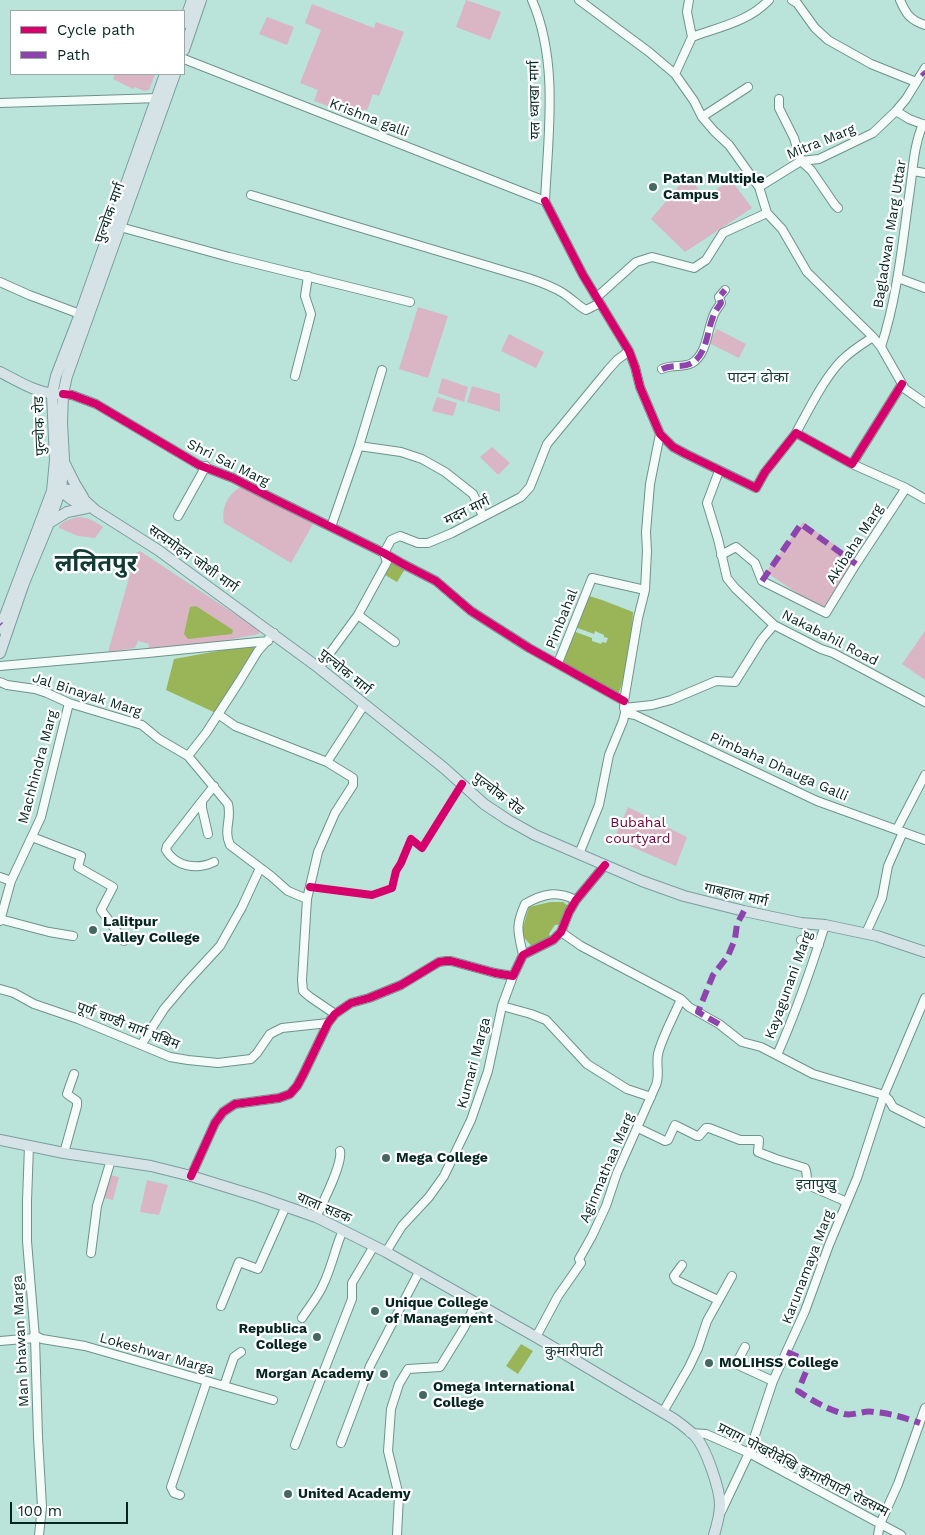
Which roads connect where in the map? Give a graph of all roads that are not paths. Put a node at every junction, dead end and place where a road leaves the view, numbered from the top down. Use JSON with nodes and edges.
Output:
{"nodes":[{"id":1,"x":192,"y":0,"type":"edge"},
{"id":2,"x":201,"y":0,"type":"edge"},
{"id":3,"x":532,"y":0,"type":"edge"},
{"id":4,"x":579,"y":0,"type":"edge"},
{"id":5,"x":689,"y":0,"type":"edge"},
{"id":6,"x":769,"y":0,"type":"edge"},
{"id":7,"x":792,"y":0,"type":"edge"},
{"id":8,"x":900,"y":0,"type":"edge"},
{"id":9,"x":185,"y":20,"type":"edge"},
{"id":10,"x":925,"y":25,"type":"edge"},
{"id":11,"x":692,"y":37,"type":"junction"},
{"id":12,"x":185,"y":47,"type":"edge"},
{"id":13,"x":185,"y":59,"type":"edge"},
{"id":14,"x":924,"y":72,"type":"edge"},
{"id":15,"x":675,"y":74,"type":"junction"},
{"id":16,"x":165,"y":75,"type":"edge"},
{"id":17,"x":174,"y":75,"type":"edge"},
{"id":18,"x":916,"y":82,"type":"junction"},
{"id":19,"x":748,"y":87,"type":"dead end"},
{"id":20,"x":161,"y":98,"type":"junction"},
{"id":21,"x":779,"y":100,"type":"dead end"},
{"id":22,"x":0,"y":103,"type":"edge"},
{"id":23,"x":896,"y":111,"type":"junction"},
{"id":24,"x":702,"y":117,"type":"junction"},
{"id":25,"x":924,"y":125,"type":"edge"},
{"id":26,"x":802,"y":161,"type":"junction"},
{"id":27,"x":913,"y":171,"type":"junction"},
{"id":28,"x":925,"y":173,"type":"edge"},
{"id":29,"x":759,"y":187,"type":"junction"},
{"id":30,"x":251,"y":195,"type":"dead end"},
{"id":31,"x":545,"y":201,"type":"junction"},
{"id":32,"x":838,"y":208,"type":"dead end"},
{"id":33,"x":767,"y":213,"type":"junction"},
{"id":34,"x":120,"y":227,"type":"junction"},
{"id":35,"x":308,"y":276,"type":"junction"},
{"id":36,"x":898,"y":278,"type":"junction"},
{"id":37,"x":0,"y":282,"type":"edge"},
{"id":38,"x":925,"y":288,"type":"edge"},
{"id":39,"x":725,"y":290,"type":"dead end"},
{"id":40,"x":598,"y":300,"type":"junction"},
{"id":41,"x":410,"y":302,"type":"dead end"},
{"id":42,"x":80,"y":314,"type":"junction"},
{"id":43,"x":873,"y":337,"type":"junction"},
{"id":44,"x":881,"y":347,"type":"junction"},
{"id":45,"x":629,"y":351,"type":"junction"},
{"id":46,"x":66,"y":362,"type":"junction"},
{"id":47,"x":382,"y":370,"type":"dead end"},
{"id":48,"x":662,"y":370,"type":"dead end"},
{"id":49,"x":0,"y":372,"type":"edge"},
{"id":50,"x":295,"y":376,"type":"dead end"},
{"id":51,"x":902,"y":384,"type":"junction"},
{"id":52,"x":52,"y":394,"type":"junction"},
{"id":53,"x":63,"y":394,"type":"junction"},
{"id":54,"x":925,"y":403,"type":"edge"},
{"id":55,"x":796,"y":433,"type":"junction"},
{"id":56,"x":660,"y":434,"type":"junction"},
{"id":57,"x":359,"y":446,"type":"junction"},
{"id":58,"x":64,"y":460,"type":"junction"},
{"id":59,"x":852,"y":464,"type":"junction"},
{"id":60,"x":206,"y":466,"type":"junction"},
{"id":61,"x":719,"y":472,"type":"junction"},
{"id":62,"x":906,"y":488,"type":"junction"},
{"id":63,"x":56,"y":490,"type":"junction"},
{"id":64,"x":925,"y":499,"type":"edge"},
{"id":65,"x":91,"y":507,"type":"junction"},
{"id":66,"x":178,"y":516,"type":"dead end"},
{"id":67,"x":483,"y":516,"type":"junction"},
{"id":68,"x":49,"y":523,"type":"junction"},
{"id":69,"x":331,"y":527,"type":"junction"},
{"id":70,"x":384,"y":553,"type":"junction"},
{"id":71,"x":722,"y":555,"type":"junction"},
{"id":72,"x":645,"y":590,"type":"junction"},
{"id":73,"x":358,"y":615,"type":"junction"},
{"id":74,"x":774,"y":625,"type":"junction"},
{"id":75,"x":0,"y":629,"type":"edge"},
{"id":76,"x":271,"y":637,"type":"junction"},
{"id":77,"x":395,"y":642,"type":"dead end"},
{"id":78,"x":0,"y":653,"type":"edge"},
{"id":79,"x":558,"y":663,"type":"junction"},
{"id":80,"x":0,"y":666,"type":"edge"},
{"id":81,"x":319,"y":668,"type":"junction"},
{"id":82,"x":0,"y":682,"type":"edge"},
{"id":83,"x":925,"y":702,"type":"edge"},
{"id":84,"x":69,"y":703,"type":"junction"},
{"id":85,"x":364,"y":705,"type":"junction"},
{"id":86,"x":624,"y":707,"type":"junction"},
{"id":87,"x":218,"y":714,"type":"junction"},
{"id":88,"x":399,"y":732,"type":"joint"},
{"id":89,"x":188,"y":756,"type":"junction"},
{"id":90,"x":327,"y":762,"type":"junction"},
{"id":91,"x":925,"y":775,"type":"edge"},
{"id":92,"x":214,"y":786,"type":"junction"},
{"id":93,"x":202,"y":801,"type":"junction"},
{"id":94,"x":900,"y":831,"type":"junction"},
{"id":95,"x":208,"y":834,"type":"dead end"},
{"id":96,"x":32,"y":837,"type":"junction"},
{"id":97,"x":925,"y":840,"type":"edge"},
{"id":98,"x":579,"y":854,"type":"junction"},
{"id":99,"x":591,"y":860,"type":"joint"},
{"id":100,"x":214,"y":862,"type":"dead end"},
{"id":101,"x":605,"y":865,"type":"junction"},
{"id":102,"x":260,"y":868,"type":"junction"},
{"id":103,"x":0,"y":877,"type":"edge"},
{"id":104,"x":11,"y":881,"type":"junction"},
{"id":105,"x":307,"y":899,"type":"junction"},
{"id":106,"x":576,"y":900,"type":"junction"},
{"id":107,"x":0,"y":920,"type":"edge"},
{"id":108,"x":825,"y":925,"type":"junction"},
{"id":109,"x":561,"y":932,"type":"junction"},
{"id":110,"x":866,"y":933,"type":"junction"},
{"id":111,"x":73,"y":936,"type":"dead end"},
{"id":112,"x":124,"y":940,"type":"dead end"},
{"id":113,"x":801,"y":940,"type":"dead end"},
{"id":114,"x":819,"y":945,"type":"junction"},
{"id":115,"x":925,"y":952,"type":"edge"},
{"id":116,"x":523,"y":955,"type":"junction"},
{"id":117,"x":513,"y":976,"type":"junction"},
{"id":118,"x":0,"y":989,"type":"edge"},
{"id":119,"x":925,"y":998,"type":"edge"},
{"id":120,"x":681,"y":1000,"type":"junction"},
{"id":121,"x":502,"y":1006,"type":"junction"},
{"id":122,"x":336,"y":1014,"type":"junction"},
{"id":123,"x":328,"y":1023,"type":"junction"},
{"id":124,"x":141,"y":1045,"type":"junction"},
{"id":125,"x":777,"y":1054,"type":"junction"},
{"id":126,"x":74,"y":1074,"type":"dead end"},
{"id":127,"x":651,"y":1097,"type":"junction"},
{"id":128,"x":886,"y":1097,"type":"junction"},
{"id":129,"x":925,"y":1123,"type":"edge"},
{"id":130,"x":638,"y":1128,"type":"junction"},
{"id":131,"x":0,"y":1140,"type":"edge"},
{"id":132,"x":29,"y":1146,"type":"junction"},
{"id":133,"x":340,"y":1151,"type":"dead end"},
{"id":134,"x":64,"y":1153,"type":"junction"},
{"id":135,"x":111,"y":1160,"type":"junction"},
{"id":136,"x":191,"y":1176,"type":"junction"},
{"id":137,"x":847,"y":1202,"type":"junction"},
{"id":138,"x":286,"y":1206,"type":"junction"},
{"id":139,"x":316,"y":1217,"type":"junction"},
{"id":140,"x":343,"y":1230,"type":"junction"},
{"id":141,"x":374,"y":1246,"type":"junction"},
{"id":142,"x":386,"y":1252,"type":"junction"},
{"id":143,"x":91,"y":1253,"type":"dead end"},
{"id":144,"x":682,"y":1265,"type":"dead end"},
{"id":145,"x":258,"y":1269,"type":"junction"},
{"id":146,"x":419,"y":1272,"type":"junction"},
{"id":147,"x":267,"y":1273,"type":"dead end"},
{"id":148,"x":732,"y":1276,"type":"dead end"},
{"id":149,"x":718,"y":1300,"type":"junction"},
{"id":150,"x":476,"y":1303,"type":"junction"},
{"id":151,"x":221,"y":1306,"type":"dead end"},
{"id":152,"x":302,"y":1318,"type":"dead end"},
{"id":153,"x":34,"y":1337,"type":"junction"},
{"id":154,"x":536,"y":1337,"type":"junction"},
{"id":155,"x":0,"y":1341,"type":"edge"},
{"id":156,"x":745,"y":1347,"type":"dead end"},
{"id":157,"x":241,"y":1352,"type":"dead end"},
{"id":158,"x":207,"y":1381,"type":"junction"},
{"id":159,"x":773,"y":1381,"type":"junction"},
{"id":160,"x":224,"y":1386,"type":"junction"},
{"id":161,"x":273,"y":1400,"type":"dead end"},
{"id":162,"x":925,"y":1408,"type":"edge"},
{"id":163,"x":663,"y":1412,"type":"junction"},
{"id":164,"x":690,"y":1433,"type":"junction"},
{"id":165,"x":341,"y":1443,"type":"dead end"},
{"id":166,"x":295,"y":1445,"type":"dead end"},
{"id":167,"x":749,"y":1453,"type":"junction"},
{"id":168,"x":180,"y":1495,"type":"dead end"},
{"id":169,"x":720,"y":1514,"type":"junction"},
{"id":170,"x":880,"y":1524,"type":"junction"},
{"id":171,"x":716,"y":1534,"type":"edge"},
{"id":172,"x":39,"y":1535,"type":"edge"},
{"id":173,"x":397,"y":1535,"type":"edge"},
{"id":174,"x":878,"y":1535,"type":"edge"},
{"id":175,"x":901,"y":1535,"type":"edge"}],
"edges":[{"from":1,"to":9,"type":"main road"},
{"from":2,"to":12,"type":"main road"},
{"from":3,"to":31,"type":"street","name":"यल ध्वाखा मार्ग"},
{"from":4,"to":15,"type":"street"},
{"from":5,"to":11,"type":"street"},
{"from":6,"to":11,"type":"street"},
{"from":7,"to":18,"type":"street"},
{"from":8,"to":10,"type":"street"},
{"from":11,"to":15,"type":"street"},
{"from":13,"to":31,"type":"street","name":"Krishna galli"},
{"from":14,"to":18,"type":"street","name":"Mitra Marg"},
{"from":15,"to":24,"type":"street"},
{"from":16,"to":20,"type":"main road","name":"पुल्चोक मार्ग"},
{"from":17,"to":20,"type":"main road","name":"पुल्चोक मार्ग"},
{"from":18,"to":23,"type":"street","name":"Mitra Marg"},
{"from":19,"to":24,"type":"street"},
{"from":20,"to":22,"type":"street"},
{"from":20,"to":34,"type":"main road","name":"पुल्चोक मार्ग"},
{"from":20,"to":42,"type":"main road","name":"पुल्चोक मार्ग"},
{"from":21,"to":26,"type":"street"},
{"from":23,"to":25,"type":"street"},
{"from":23,"to":26,"type":"street","name":"Mitra Marg"},
{"from":24,"to":29,"type":"street"},
{"from":25,"to":27,"type":"street","name":"Bagladwan Marg Uttar"},
{"from":26,"to":29,"type":"street","name":"Mitra Marg"},
{"from":26,"to":32,"type":"street"},
{"from":27,"to":28,"type":"street"},
{"from":27,"to":36,"type":"street","name":"Bagladwan Marg Uttar"},
{"from":29,"to":33,"type":"street"},
{"from":30,"to":40,"type":"street"},
{"from":31,"to":40,"type":"street"},
{"from":33,"to":40,"type":"street"},
{"from":33,"to":43,"type":"street"},
{"from":34,"to":35,"type":"street"},
{"from":34,"to":46,"type":"main road","name":"पुल्चोक मार्ग"},
{"from":35,"to":41,"type":"street"},
{"from":35,"to":50,"type":"street"},
{"from":36,"to":38,"type":"street"},
{"from":36,"to":44,"type":"street","name":"Bagladwan Marg Uttar"},
{"from":37,"to":42,"type":"street"},
{"from":39,"to":48,"type":"street"},
{"from":40,"to":45,"type":"street"},
{"from":42,"to":46,"type":"main road","name":"पुल्चोक मार्ग"},
{"from":43,"to":44,"type":"street"},
{"from":43,"to":55,"type":"street"},
{"from":44,"to":51,"type":"street"},
{"from":45,"to":56,"type":"street"},
{"from":45,"to":67,"type":"street","name":"मदन मार्ग"},
{"from":46,"to":52,"type":"main road","name":"पुल्चोक रोड"},
{"from":46,"to":53,"type":"main road"},
{"from":47,"to":57,"type":"street"},
{"from":49,"to":52,"type":"main road"},
{"from":51,"to":54,"type":"street"},
{"from":51,"to":59,"type":"street"},
{"from":52,"to":53,"type":"main road"},
{"from":52,"to":63,"type":"main road","name":"पुल्चोक रोड"},
{"from":53,"to":58,"type":"main road"},
{"from":53,"to":60,"type":"street","name":"Shri Sai Marg"},
{"from":55,"to":59,"type":"street"},
{"from":55,"to":61,"type":"street"},
{"from":56,"to":61,"type":"street"},
{"from":56,"to":72,"type":"street"},
{"from":57,"to":67,"type":"street"},
{"from":57,"to":69,"type":"street"},
{"from":58,"to":63,"type":"main road"},
{"from":58,"to":65,"type":"main road"},
{"from":59,"to":62,"type":"street"},
{"from":60,"to":66,"type":"street"},
{"from":60,"to":69,"type":"street","name":"Shri Sai Marg"},
{"from":61,"to":71,"type":"street","name":"Nakabahil Road"},
{"from":62,"to":64,"type":"street"},
{"from":62,"to":71,"type":"street","name":"Akibaha Marg"},
{"from":63,"to":65,"type":"main road","name":"सत्यमोहन जोशी मार्ग"},
{"from":63,"to":68,"type":"main road"},
{"from":63,"to":75,"type":"main road"},
{"from":65,"to":68,"type":"main road"},
{"from":65,"to":76,"type":"main road","name":"सत्यमोहन जोशी मार्ग"},
{"from":67,"to":70,"type":"street","name":"मदन मार्ग"},
{"from":68,"to":78,"type":"main road"},
{"from":69,"to":70,"type":"street","name":"Shri Sai Marg"},
{"from":70,"to":73,"type":"street"},
{"from":70,"to":79,"type":"street","name":"Shri Sai Marg"},
{"from":71,"to":74,"type":"street","name":"Nakabahil Road"},
{"from":72,"to":79,"type":"street","name":"Pimbahal"},
{"from":72,"to":86,"type":"street"},
{"from":73,"to":77,"type":"street"},
{"from":73,"to":81,"type":"street"},
{"from":74,"to":83,"type":"street","name":"Nakabahil Road"},
{"from":74,"to":86,"type":"street"},
{"from":76,"to":80,"type":"street"},
{"from":76,"to":81,"type":"main road","name":"पुल्चोक मार्ग"},
{"from":76,"to":87,"type":"street"},
{"from":79,"to":86,"type":"street","name":"Pimbaha Dhauga Galli"},
{"from":81,"to":85,"type":"main road","name":"पुल्चोक मार्ग"},
{"from":82,"to":84,"type":"street","name":"Jal Binayak Marg"},
{"from":84,"to":89,"type":"street","name":"Jal Binayak Marg"},
{"from":84,"to":96,"type":"street","name":"Machhindra Marg"},
{"from":85,"to":88,"type":"main road","name":"पुल्चोक मार्ग"},
{"from":85,"to":90,"type":"street"},
{"from":86,"to":94,"type":"street","name":"Pimbaha Dhauga Galli"},
{"from":86,"to":98,"type":"street"},
{"from":87,"to":89,"type":"street"},
{"from":87,"to":90,"type":"street"},
{"from":88,"to":98,"type":"main road","name":"पुल्चोक रोड"},
{"from":89,"to":92,"type":"street","name":"Jal Binayak Marg"},
{"from":90,"to":105,"type":"street"},
{"from":91,"to":94,"type":"street"},
{"from":92,"to":93,"type":"street"},
{"from":92,"to":102,"type":"street","name":"Jal Binayak Marg"},
{"from":93,"to":95,"type":"street"},
{"from":93,"to":100,"type":"street"},
{"from":94,"to":97,"type":"street","name":"Pimbaha Dhauga Galli"},
{"from":94,"to":110,"type":"street"},
{"from":96,"to":104,"type":"street","name":"Machhindra Marg"},
{"from":96,"to":112,"type":"street"},
{"from":98,"to":99,"type":"main road","name":"पुल्चोक रोड"},
{"from":99,"to":101,"type":"main road","name":"गाबहाल मार्ग"},
{"from":101,"to":106,"type":"street"},
{"from":101,"to":108,"type":"main road","name":"गाबहाल मार्ग"},
{"from":102,"to":105,"type":"street"},
{"from":102,"to":124,"type":"street"},
{"from":103,"to":104,"type":"street"},
{"from":104,"to":107,"type":"street","name":"Machhindra Marg"},
{"from":105,"to":122,"type":"street"},
{"from":106,"to":109,"type":"street"},
{"from":106,"to":116,"type":"street"},
{"from":107,"to":111,"type":"street"},
{"from":108,"to":110,"type":"main road","name":"गाबहाल मार्ग"},
{"from":108,"to":114,"type":"street","name":"Kayagunani Marg"},
{"from":109,"to":116,"type":"street"},
{"from":109,"to":120,"type":"street"},
{"from":110,"to":115,"type":"main road","name":"गाबहाल मार्ग"},
{"from":113,"to":114,"type":"street"},
{"from":114,"to":125,"type":"street","name":"Kayagunani Marg"},
{"from":116,"to":117,"type":"street","name":"Kumari Marga"},
{"from":117,"to":121,"type":"street","name":"Kumari Marga"},
{"from":117,"to":122,"type":"street"},
{"from":118,"to":124,"type":"street","name":"पूर्ण चण्डी मार्ग पश्चिम"},
{"from":119,"to":128,"type":"street","name":"Karunamaya Marg"},
{"from":120,"to":125,"type":"street"},
{"from":120,"to":127,"type":"street","name":"Aginmathaa Marg"},
{"from":121,"to":127,"type":"street"},
{"from":121,"to":142,"type":"street","name":"Kumari Marga"},
{"from":122,"to":123,"type":"street"},
{"from":123,"to":124,"type":"street","name":"पूर्ण चण्डी मार्ग पश्चिम"},
{"from":123,"to":136,"type":"street"},
{"from":125,"to":128,"type":"street"},
{"from":126,"to":134,"type":"street"},
{"from":127,"to":130,"type":"street","name":"Aginmathaa Marg"},
{"from":128,"to":129,"type":"street"},
{"from":128,"to":137,"type":"street","name":"Karunamaya Marg"},
{"from":130,"to":137,"type":"street"},
{"from":130,"to":154,"type":"street","name":"Aginmathaa Marg"},
{"from":131,"to":132,"type":"main road","name":"याला सडक"},
{"from":132,"to":134,"type":"main road","name":"याला सडक"},
{"from":132,"to":153,"type":"street","name":"Man bhawan Marga"},
{"from":133,"to":139,"type":"street"},
{"from":134,"to":135,"type":"main road","name":"याला सडक"},
{"from":135,"to":136,"type":"main road","name":"याला सडक"},
{"from":135,"to":143,"type":"street"},
{"from":136,"to":138,"type":"main road","name":"याला सडक"},
{"from":137,"to":159,"type":"street","name":"Karunamaya Marg"},
{"from":138,"to":139,"type":"main road","name":"याला सडक"},
{"from":138,"to":145,"type":"street"},
{"from":139,"to":140,"type":"main road","name":"याला सडक"},
{"from":140,"to":141,"type":"main road","name":"याला सडक"},
{"from":140,"to":152,"type":"street"},
{"from":141,"to":142,"type":"main road","name":"याला सडक"},
{"from":141,"to":166,"type":"street"},
{"from":142,"to":146,"type":"main road","name":"याला सडक"},
{"from":144,"to":149,"type":"street"},
{"from":145,"to":147,"type":"street"},
{"from":145,"to":151,"type":"street"},
{"from":146,"to":150,"type":"main road","name":"याला सडक"},
{"from":146,"to":165,"type":"street"},
{"from":148,"to":149,"type":"street"},
{"from":149,"to":163,"type":"street"},
{"from":150,"to":154,"type":"main road","name":"याला सडक"},
{"from":150,"to":173,"type":"street"},
{"from":153,"to":155,"type":"street"},
{"from":153,"to":158,"type":"street","name":"Lokeshwar Marga"},
{"from":153,"to":172,"type":"street","name":"Man bhawan Marga"},
{"from":154,"to":163,"type":"main road","name":"याला सडक"},
{"from":156,"to":159,"type":"street"},
{"from":157,"to":160,"type":"street"},
{"from":158,"to":160,"type":"street","name":"Lokeshwar Marga"},
{"from":158,"to":168,"type":"street"},
{"from":159,"to":167,"type":"street","name":"Karunamaya Marg"},
{"from":160,"to":161,"type":"street","name":"Lokeshwar Marga"},
{"from":162,"to":170,"type":"street"},
{"from":163,"to":164,"type":"main road","name":"याला सडक"},
{"from":164,"to":167,"type":"street","name":"प्रयाग पोखरीदेखि कुमारीपाटी रोडसम्म"},
{"from":164,"to":169,"type":"main road","name":"याला सडक"},
{"from":167,"to":169,"type":"street","name":"Karunamaya Marg"},
{"from":167,"to":170,"type":"street","name":"प्रयाग पोखरीदेखि कुमारीपाटी रोडसम्म"},
{"from":169,"to":171,"type":"main road","name":"याला सडक"},
{"from":170,"to":174,"type":"street"},
{"from":170,"to":175,"type":"street","name":"प्रयाग पोखरीदेखि कुमारीपाटी रोडसम्म"}]}
